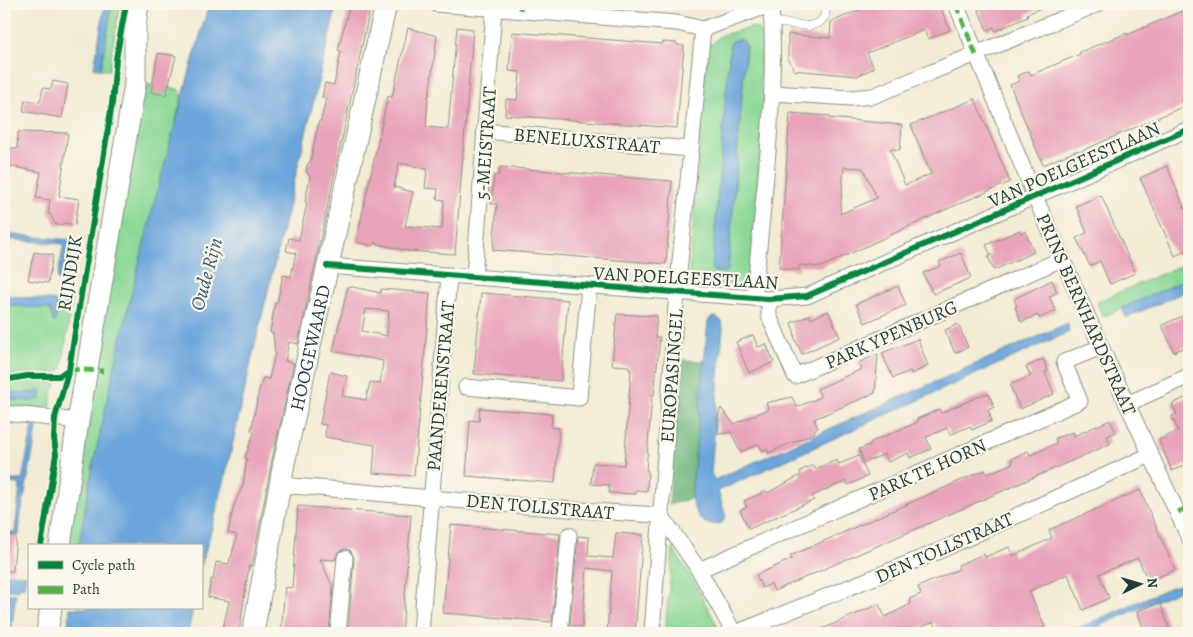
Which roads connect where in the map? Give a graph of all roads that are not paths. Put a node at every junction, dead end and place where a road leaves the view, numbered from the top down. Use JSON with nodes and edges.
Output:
{"nodes":[{"id":1,"x":138,"y":4,"type":"edge"},
{"id":2,"x":386,"y":4,"type":"edge"},
{"id":3,"x":436,"y":4,"type":"edge"},
{"id":4,"x":771,"y":4,"type":"edge"},
{"id":5,"x":824,"y":4,"type":"edge"},
{"id":6,"x":956,"y":4,"type":"edge"},
{"id":7,"x":1098,"y":4,"type":"edge"},
{"id":8,"x":521,"y":7,"type":"edge"},
{"id":9,"x":494,"y":8,"type":"junction"},
{"id":10,"x":773,"y":22,"type":"junction"},
{"id":11,"x":703,"y":28,"type":"junction"},
{"id":12,"x":976,"y":55,"type":"junction"},
{"id":13,"x":772,"y":93,"type":"junction"},
{"id":14,"x":1189,"y":129,"type":"edge"},
{"id":15,"x":484,"y":131,"type":"junction"},
{"id":16,"x":690,"y":149,"type":"junction"},
{"id":17,"x":1035,"y":197,"type":"junction"},
{"id":18,"x":1062,"y":259,"type":"junction"},
{"id":19,"x":327,"y":266,"type":"junction"},
{"id":20,"x":449,"y":275,"type":"junction"},
{"id":21,"x":474,"y":277,"type":"junction"},
{"id":22,"x":589,"y":286,"type":"junction"},
{"id":23,"x":677,"y":292,"type":"junction"},
{"id":24,"x":762,"y":299,"type":"junction"},
{"id":25,"x":1101,"y":346,"type":"junction"},
{"id":26,"x":1189,"y":376,"type":"edge"},
{"id":27,"x":466,"y":387,"type":"dead end"},
{"id":28,"x":1127,"y":404,"type":"junction"},
{"id":29,"x":4,"y":413,"type":"edge"},
{"id":30,"x":79,"y":421,"type":"junction"},
{"id":31,"x":1150,"y":455,"type":"junction"},
{"id":32,"x":281,"y":485,"type":"junction"},
{"id":33,"x":431,"y":497,"type":"junction"},
{"id":34,"x":1184,"y":510,"type":"edge"},
{"id":35,"x":660,"y":515,"type":"junction"},
{"id":36,"x":569,"y":535,"type":"dead end"},
{"id":37,"x":1189,"y":538,"type":"edge"},
{"id":38,"x":60,"y":544,"type":"edge"},
{"id":39,"x":345,"y":558,"type":"dead end"},
{"id":40,"x":699,"y":570,"type":"junction"},
{"id":41,"x":51,"y":610,"type":"edge"},
{"id":42,"x":47,"y":633,"type":"edge"},
{"id":43,"x":254,"y":633,"type":"edge"},
{"id":44,"x":338,"y":633,"type":"edge"},
{"id":45,"x":422,"y":633,"type":"edge"},
{"id":46,"x":560,"y":633,"type":"edge"},
{"id":47,"x":652,"y":633,"type":"edge"},
{"id":48,"x":735,"y":633,"type":"edge"}],
"edges":[{"from":1,"to":30,"type":"street","name":"RIJNDIJK"},
{"from":2,"to":19,"type":"street","name":"HOOGEWAARD"},
{"from":3,"to":9,"type":"street"},
{"from":4,"to":10,"type":"street"},
{"from":4,"to":11,"type":"street"},
{"from":5,"to":10,"type":"lane"},
{"from":6,"to":12,"type":"street","name":"PRINS BERNHARDSTRAAT"},
{"from":7,"to":12,"type":"street"},
{"from":8,"to":9,"type":"street"},
{"from":8,"to":11,"type":"street"},
{"from":9,"to":15,"type":"street","name":"5-MEISTRAAT"},
{"from":10,"to":13,"type":"street"},
{"from":11,"to":16,"type":"street","name":"EUROPASINGEL"},
{"from":12,"to":13,"type":"street"},
{"from":12,"to":17,"type":"street","name":"PRINS BERNHARDSTRAAT"},
{"from":13,"to":24,"type":"street"},
{"from":14,"to":17,"type":"street","name":"VAN POELGEESTLAAN"},
{"from":15,"to":16,"type":"street","name":"BENELUXSTRAAT"},
{"from":15,"to":21,"type":"street","name":"5-MEISTRAAT"},
{"from":16,"to":23,"type":"street","name":"EUROPASINGEL"},
{"from":17,"to":18,"type":"street","name":"PRINS BERNHARDSTRAAT"},
{"from":17,"to":24,"type":"street","name":"VAN POELGEESTLAAN"},
{"from":18,"to":24,"type":"street","name":"PARK YPENBURG"},
{"from":18,"to":25,"type":"street","name":"PRINS BERNHARDSTRAAT"},
{"from":19,"to":20,"type":"street","name":"VAN POELGEESTLAAN"},
{"from":19,"to":32,"type":"street","name":"HOOGEWAARD"},
{"from":20,"to":21,"type":"street","name":"VAN POELGEESTLAAN"},
{"from":20,"to":33,"type":"street","name":"PAANDERENSTRAAT"},
{"from":21,"to":22,"type":"street","name":"VAN POELGEESTLAAN"},
{"from":22,"to":23,"type":"street","name":"VAN POELGEESTLAAN"},
{"from":22,"to":27,"type":"street"},
{"from":23,"to":24,"type":"street","name":"VAN POELGEESTLAAN"},
{"from":23,"to":35,"type":"street","name":"EUROPASINGEL"},
{"from":25,"to":28,"type":"street","name":"PRINS BERNHARDSTRAAT"},
{"from":25,"to":40,"type":"street","name":"PARK TE HORN"},
{"from":26,"to":28,"type":"street"},
{"from":28,"to":31,"type":"street","name":"PRINS BERNHARDSTRAAT"},
{"from":29,"to":30,"type":"street"},
{"from":30,"to":38,"type":"street","name":"RIJNDIJK"},
{"from":31,"to":34,"type":"street","name":"PRINS BERNHARDSTRAAT"},
{"from":31,"to":48,"type":"street","name":"DEN TOLLSTRAAT"},
{"from":32,"to":33,"type":"street","name":"DEN TOLLSTRAAT"},
{"from":32,"to":43,"type":"street","name":"HOOGEWAARD"},
{"from":33,"to":35,"type":"street","name":"DEN TOLLSTRAAT"},
{"from":33,"to":45,"type":"street","name":"PAANDERENSTRAAT"},
{"from":34,"to":37,"type":"street","name":"PRINS BERNHARDSTRAAT"},
{"from":35,"to":40,"type":"street","name":"DEN TOLLSTRAAT"},
{"from":35,"to":47,"type":"street","name":"EUROPASINGEL"},
{"from":36,"to":46,"type":"street"},
{"from":39,"to":44,"type":"street"},
{"from":40,"to":48,"type":"street","name":"DEN TOLLSTRAAT"},
{"from":41,"to":42,"type":"street"}]}
